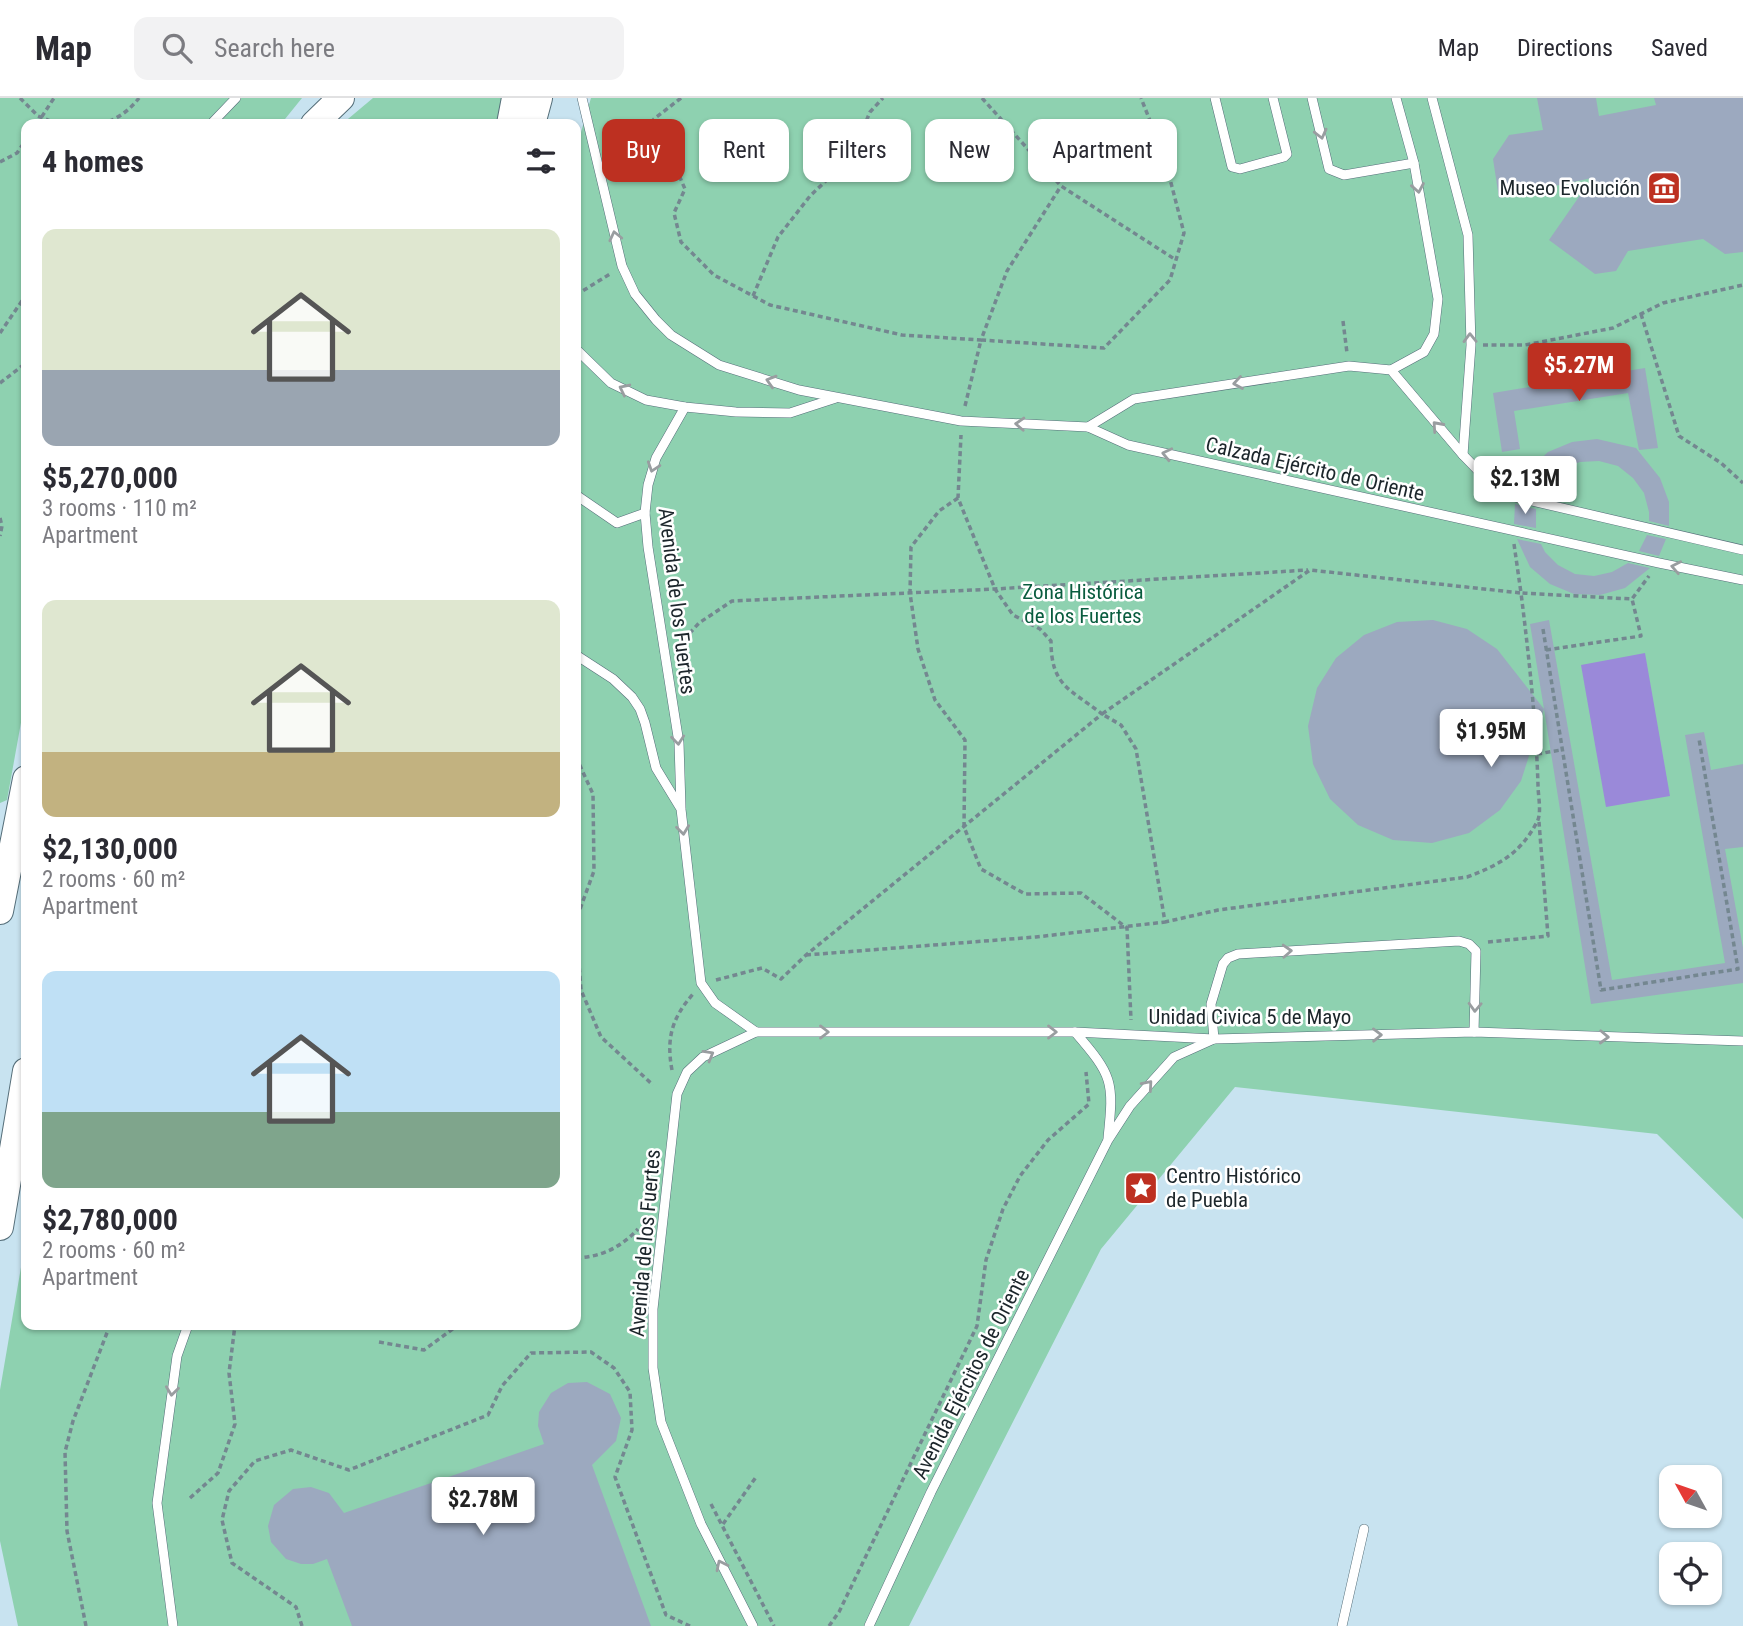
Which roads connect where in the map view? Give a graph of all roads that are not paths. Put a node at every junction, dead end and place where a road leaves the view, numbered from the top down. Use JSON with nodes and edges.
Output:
{"nodes":[{"id":1,"x":236,"y":98,"type":"edge"},
{"id":2,"x":341,"y":98,"type":"edge"},
{"id":3,"x":515,"y":98,"type":"edge"},
{"id":4,"x":539,"y":98,"type":"edge"},
{"id":5,"x":582,"y":98,"type":"edge"},
{"id":6,"x":1215,"y":98,"type":"edge"},
{"id":7,"x":1273,"y":98,"type":"edge"},
{"id":8,"x":1312,"y":98,"type":"edge"},
{"id":9,"x":1396,"y":98,"type":"edge"},
{"id":10,"x":1432,"y":98,"type":"edge"},
{"id":11,"x":216,"y":119,"type":"edge"},
{"id":12,"x":319,"y":119,"type":"edge"},
{"id":13,"x":511,"y":119,"type":"edge"},
{"id":14,"x":533,"y":119,"type":"edge"},
{"id":15,"x":1414,"y":163,"type":"junction"},
{"id":16,"x":581,"y":354,"type":"edge"},
{"id":17,"x":1391,"y":370,"type":"junction"},
{"id":18,"x":838,"y":397,"type":"junction"},
{"id":19,"x":685,"y":407,"type":"junction"},
{"id":20,"x":1088,"y":427,"type":"junction"},
{"id":21,"x":1463,"y":455,"type":"junction"},
{"id":22,"x":581,"y":498,"type":"edge"},
{"id":23,"x":645,"y":513,"type":"junction"},
{"id":24,"x":1743,"y":550,"type":"edge"},
{"id":25,"x":1743,"y":580,"type":"edge"},
{"id":26,"x":581,"y":658,"type":"edge"},
{"id":27,"x":21,"y":804,"type":"edge"},
{"id":28,"x":681,"y":809,"type":"junction"},
{"id":29,"x":0,"y":911,"type":"edge"},
{"id":30,"x":756,"y":1032,"type":"junction"},
{"id":31,"x":1075,"y":1032,"type":"junction"},
{"id":32,"x":1474,"y":1032,"type":"junction"},
{"id":33,"x":1214,"y":1039,"type":"junction"},
{"id":34,"x":1743,"y":1041,"type":"edge"},
{"id":35,"x":677,"y":1094,"type":"joint"},
{"id":36,"x":21,"y":1101,"type":"edge"},
{"id":37,"x":1108,"y":1140,"type":"junction"},
{"id":38,"x":0,"y":1227,"type":"edge"},
{"id":39,"x":186,"y":1330,"type":"edge"},
{"id":40,"x":1364,"y":1529,"type":"dead end"},
{"id":41,"x":173,"y":1626,"type":"edge"},
{"id":42,"x":753,"y":1626,"type":"edge"},
{"id":43,"x":869,"y":1626,"type":"edge"},
{"id":44,"x":1342,"y":1626,"type":"edge"}],
"edges":[{"from":1,"to":11,"type":"lane"},
{"from":2,"to":12,"type":"main road"},
{"from":3,"to":13,"type":"main road"},
{"from":4,"to":14,"type":"main road"},
{"from":18,"to":5,"type":"lane","one_way":true},
{"from":6,"to":7,"type":"lane"},
{"from":8,"to":15,"type":"lane","one_way":true},
{"from":9,"to":15,"type":"lane"},
{"from":21,"to":10,"type":"lane","one_way":true},
{"from":15,"to":17,"type":"lane","one_way":true},
{"from":19,"to":16,"type":"lane","one_way":true},
{"from":17,"to":20,"type":"lane","one_way":true},
{"from":21,"to":17,"type":"lane","one_way":true},
{"from":18,"to":19,"type":"lane"},
{"from":20,"to":18,"type":"lane","one_way":true},
{"from":19,"to":23,"type":"lane","name":"Avenida de los Fuertes","one_way":true},
{"from":25,"to":20,"type":"lane","name":"Calzada Ejército de Oriente","one_way":true},
{"from":21,"to":24,"type":"lane"},
{"from":22,"to":23,"type":"lane"},
{"from":23,"to":28,"type":"lane","name":"Avenida de los Fuertes","one_way":true},
{"from":26,"to":28,"type":"lane","name":"Avenida de los Fuertes"},
{"from":27,"to":29,"type":"main road"},
{"from":28,"to":30,"type":"lane","name":"Avenida de los Fuertes","one_way":true},
{"from":30,"to":31,"type":"lane","name":"Unidad Civica 5 de Mayo","one_way":true},
{"from":35,"to":30,"type":"lane","name":"Unidad Civica 5 de Mayo","one_way":true},
{"from":31,"to":33,"type":"lane","name":"Unidad Civica 5 de Mayo"},
{"from":31,"to":37,"type":"lane","name":"Avenida Ejércitos de Oriente"},
{"from":33,"to":32,"type":"lane","name":"Unidad Civica 5 de Mayo","one_way":true},
{"from":33,"to":32,"type":"lane","one_way":true},
{"from":32,"to":34,"type":"lane","name":"Unidad Civica 5 de Mayo","one_way":true},
{"from":37,"to":33,"type":"lane","name":"Avenida Ejércitos de Oriente","one_way":true},
{"from":42,"to":35,"type":"lane","name":"Avenida de los Fuertes","one_way":true},
{"from":36,"to":38,"type":"main road"},
{"from":37,"to":43,"type":"lane","name":"Avenida Ejércitos de Oriente"},
{"from":39,"to":41,"type":"lane","one_way":true},
{"from":40,"to":44,"type":"lane"}]}
